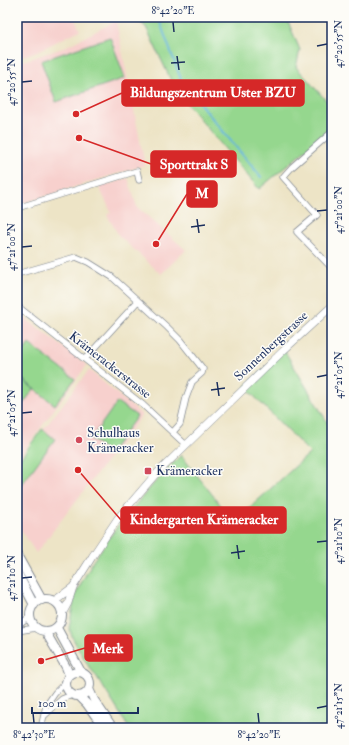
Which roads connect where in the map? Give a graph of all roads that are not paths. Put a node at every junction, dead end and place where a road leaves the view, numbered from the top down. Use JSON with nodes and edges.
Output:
{"nodes":[{"id":1,"x":332,"y":132,"type":"edge"},
{"id":2,"x":139,"y":180,"type":"dead end"},
{"id":3,"x":17,"y":208,"type":"edge"},
{"id":4,"x":332,"y":268,"type":"edge"},
{"id":5,"x":17,"y":274,"type":"edge"},
{"id":6,"x":138,"y":301,"type":"junction"},
{"id":7,"x":17,"y":306,"type":"edge"},
{"id":8,"x":332,"y":306,"type":"edge"},
{"id":9,"x":85,"y":359,"type":"junction"},
{"id":10,"x":173,"y":432,"type":"junction"},
{"id":11,"x":186,"y":444,"type":"junction"},
{"id":12,"x":17,"y":555,"type":"edge"},
{"id":13,"x":17,"y":572,"type":"edge"},
{"id":14,"x":73,"y":586,"type":"junction"},
{"id":15,"x":42,"y":600,"type":"junction"},
{"id":16,"x":54,"y":601,"type":"junction"},
{"id":17,"x":34,"y":605,"type":"junction"},
{"id":18,"x":62,"y":614,"type":"junction"},
{"id":19,"x":30,"y":617,"type":"junction"},
{"id":20,"x":17,"y":626,"type":"edge"},
{"id":21,"x":36,"y":628,"type":"junction"},
{"id":22,"x":57,"y":628,"type":"junction"},
{"id":23,"x":17,"y":631,"type":"edge"},
{"id":24,"x":45,"y":632,"type":"junction"},
{"id":25,"x":81,"y":672,"type":"junction"},
{"id":26,"x":69,"y":675,"type":"junction"},
{"id":27,"x":65,"y":683,"type":"junction"},
{"id":28,"x":89,"y":689,"type":"junction"},
{"id":29,"x":76,"y":695,"type":"junction"},
{"id":30,"x":44,"y":716,"type":"junction"},
{"id":31,"x":41,"y":728,"type":"edge"},
{"id":32,"x":104,"y":728,"type":"edge"},
{"id":33,"x":113,"y":728,"type":"edge"}],
"edges":[{"from":1,"to":4,"type":"street"},
{"from":2,"to":3,"type":"street"},
{"from":5,"to":6,"type":"street"},
{"from":6,"to":9,"type":"street"},
{"from":6,"to":10,"type":"street"},
{"from":7,"to":9,"type":"street","name":"Krämerackerstrasse"},
{"from":8,"to":11,"type":"street","name":"Sonnenbergstrasse"},
{"from":9,"to":10,"type":"street","name":"Krämerackerstrasse"},
{"from":10,"to":11,"type":"street","name":"Krämerackerstrasse"},
{"from":11,"to":14,"type":"street","name":"Sonnenbergstrasse"},
{"from":12,"to":15,"type":"main road"},
{"from":13,"to":17,"type":"main road"},
{"from":14,"to":16,"type":"street","name":"Sonnenbergstrasse"},
{"from":14,"to":18,"type":"street","name":"Sonnenbergstrasse"},
{"from":15,"to":16,"type":"main road"},
{"from":15,"to":17,"type":"main road"},
{"from":16,"to":18,"type":"main road"},
{"from":17,"to":19,"type":"main road"},
{"from":18,"to":22,"type":"main road"},
{"from":19,"to":20,"type":"street"},
{"from":19,"to":21,"type":"main road"},
{"from":21,"to":23,"type":"street"},
{"from":21,"to":24,"type":"main road"},
{"from":22,"to":24,"type":"main road"},
{"from":22,"to":25,"type":"main road"},
{"from":24,"to":26,"type":"main road"},
{"from":25,"to":26,"type":"main road"},
{"from":25,"to":28,"type":"main road"},
{"from":26,"to":27,"type":"main road"},
{"from":27,"to":29,"type":"main road"},
{"from":27,"to":30,"type":"street"},
{"from":28,"to":29,"type":"main road"},
{"from":28,"to":33,"type":"main road"},
{"from":29,"to":30,"type":"street"},
{"from":29,"to":32,"type":"main road"},
{"from":30,"to":31,"type":"street"}]}
